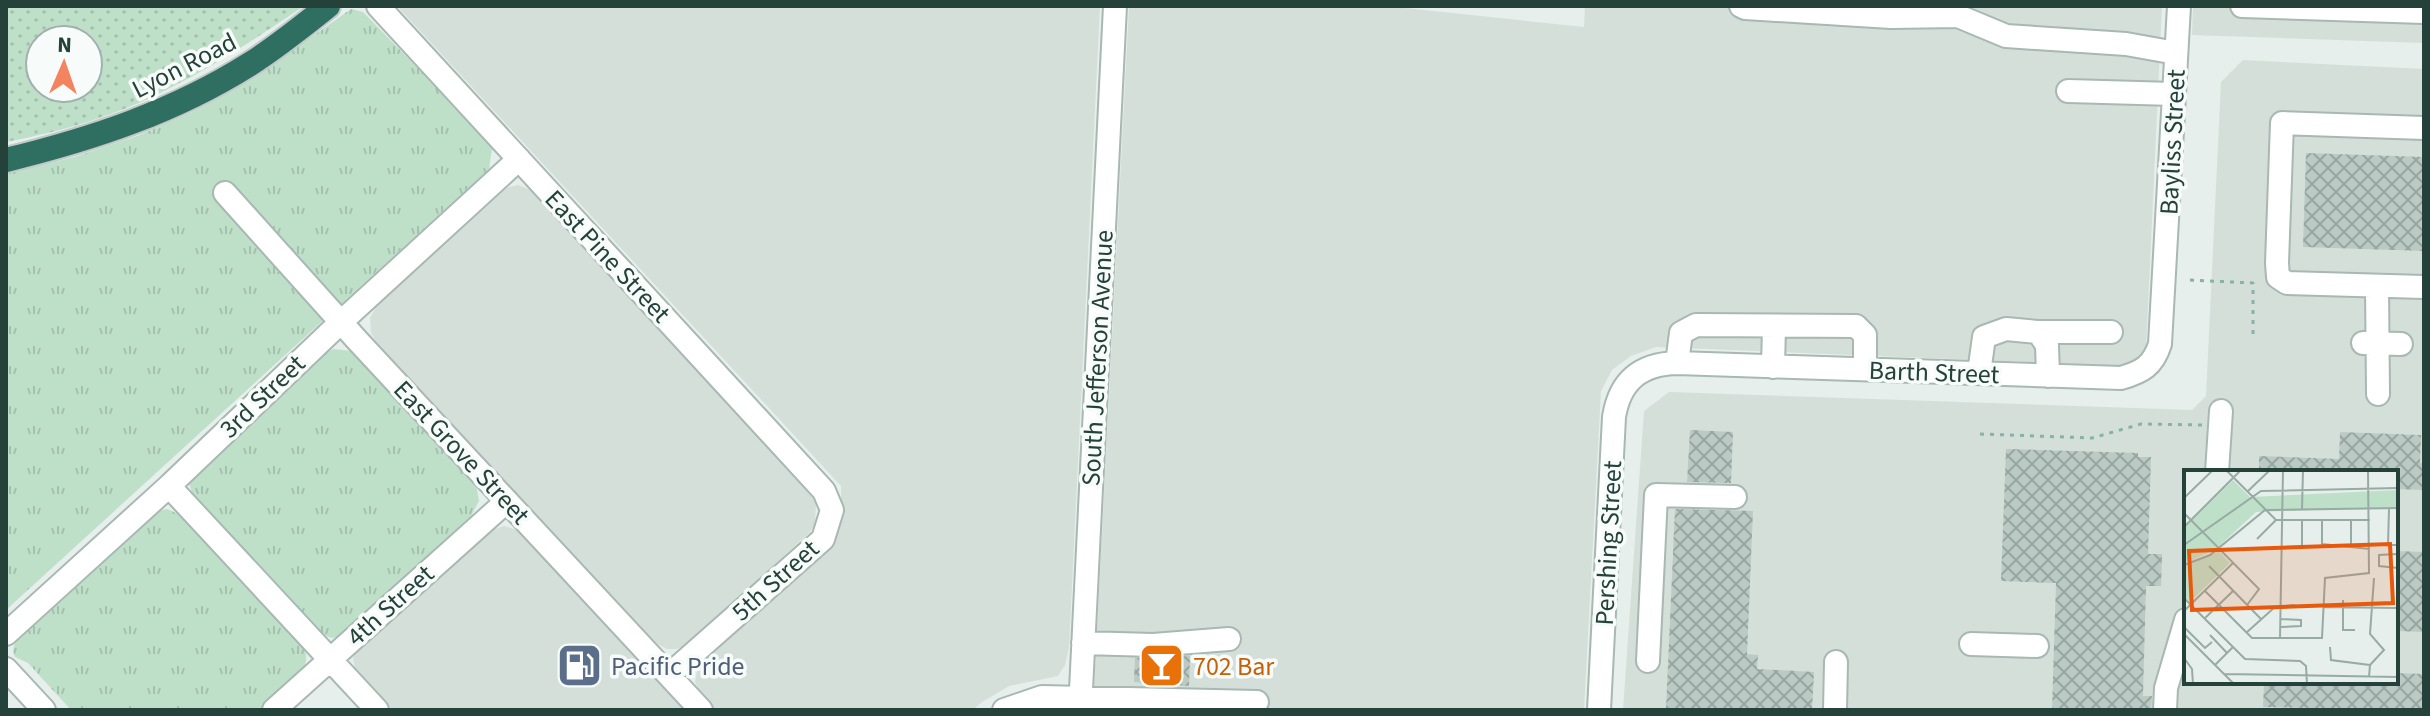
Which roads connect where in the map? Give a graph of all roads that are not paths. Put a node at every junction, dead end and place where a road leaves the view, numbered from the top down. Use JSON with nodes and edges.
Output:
{"nodes":[{"id":1,"x":328,"y":6,"type":"edge"},
{"id":2,"x":378,"y":6,"type":"edge"},
{"id":3,"x":1115,"y":6,"type":"edge"},
{"id":4,"x":1741,"y":6,"type":"edge"},
{"id":5,"x":2179,"y":6,"type":"edge"},
{"id":6,"x":2242,"y":6,"type":"edge"},
{"id":7,"x":2400,"y":8,"type":"edge"},
{"id":8,"x":1956,"y":11,"type":"edge"},
{"id":9,"x":2424,"y":12,"type":"edge"},
{"id":10,"x":2176,"y":53,"type":"junction"},
{"id":11,"x":2068,"y":91,"type":"dead end"},
{"id":12,"x":2174,"y":94,"type":"junction"},
{"id":13,"x":2424,"y":128,"type":"edge"},
{"id":14,"x":519,"y":159,"type":"junction"},
{"id":15,"x":6,"y":160,"type":"edge"},
{"id":16,"x":225,"y":193,"type":"dead end"},
{"id":17,"x":2165,"y":277,"type":"joint"},
{"id":18,"x":2377,"y":286,"type":"junction"},
{"id":19,"x":2424,"y":287,"type":"edge"},
{"id":20,"x":341,"y":322,"type":"junction"},
{"id":21,"x":1774,"y":326,"type":"junction"},
{"id":22,"x":2038,"y":332,"type":"junction"},
{"id":23,"x":2111,"y":332,"type":"dead end"},
{"id":24,"x":2370,"y":343,"type":"junction"},
{"id":25,"x":2401,"y":344,"type":"dead end"},
{"id":26,"x":1677,"y":363,"type":"junction"},
{"id":27,"x":1773,"y":367,"type":"junction"},
{"id":28,"x":1865,"y":369,"type":"junction"},
{"id":29,"x":1979,"y":373,"type":"junction"},
{"id":30,"x":2048,"y":376,"type":"junction"},
{"id":31,"x":1630,"y":380,"type":"joint"},
{"id":32,"x":2380,"y":395,"type":"dead end"},
{"id":33,"x":2213,"y":418,"type":"road end"},
{"id":34,"x":2217,"y":470,"type":"edge"},
{"id":35,"x":169,"y":486,"type":"junction"},
{"id":36,"x":1735,"y":497,"type":"dead end"},
{"id":37,"x":507,"y":501,"type":"junction"},
{"id":38,"x":832,"y":510,"type":"joint"},
{"id":39,"x":2184,"y":627,"type":"edge"},
{"id":40,"x":6,"y":634,"type":"edge"},
{"id":41,"x":1229,"y":639,"type":"dead end"},
{"id":42,"x":1083,"y":643,"type":"junction"},
{"id":43,"x":1971,"y":644,"type":"dead end"},
{"id":44,"x":2037,"y":646,"type":"dead end"},
{"id":45,"x":331,"y":658,"type":"junction"},
{"id":46,"x":1648,"y":661,"type":"dead end"},
{"id":47,"x":1836,"y":662,"type":"dead end"},
{"id":48,"x":6,"y":669,"type":"edge"},
{"id":49,"x":669,"y":675,"type":"junction"},
{"id":50,"x":1257,"y":702,"type":"dead end"},
{"id":51,"x":1080,"y":704,"type":"edge"},
{"id":52,"x":44,"y":710,"type":"edge"},
{"id":53,"x":274,"y":710,"type":"edge"},
{"id":54,"x":377,"y":710,"type":"edge"},
{"id":55,"x":701,"y":710,"type":"edge"},
{"id":56,"x":1004,"y":710,"type":"edge"},
{"id":57,"x":1599,"y":710,"type":"edge"},
{"id":58,"x":1835,"y":710,"type":"edge"},
{"id":59,"x":2165,"y":710,"type":"edge"}],
"edges":[{"from":1,"to":15,"type":"highway","name":"Lyon Road"},
{"from":2,"to":14,"type":"street","name":"East Pine Street"},
{"from":3,"to":42,"type":"street","name":"South Jefferson Avenue"},
{"from":4,"to":8,"type":"street"},
{"from":5,"to":10,"type":"street","name":"Bayliss Street"},
{"from":6,"to":7,"type":"street"},
{"from":7,"to":9,"type":"street"},
{"from":8,"to":10,"type":"street"},
{"from":10,"to":12,"type":"street","name":"Bayliss Street"},
{"from":11,"to":12,"type":"street"},
{"from":12,"to":17,"type":"street","name":"Bayliss Street"},
{"from":13,"to":18,"type":"street"},
{"from":14,"to":20,"type":"street","name":"3rd Street"},
{"from":14,"to":38,"type":"street","name":"East Pine Street"},
{"from":16,"to":20,"type":"street","name":"East Grove Street"},
{"from":17,"to":30,"type":"street","name":"Barth Street"},
{"from":18,"to":19,"type":"street"},
{"from":18,"to":24,"type":"street"},
{"from":20,"to":35,"type":"street","name":"3rd Street"},
{"from":20,"to":37,"type":"street","name":"East Grove Street"},
{"from":21,"to":26,"type":"street"},
{"from":21,"to":27,"type":"street"},
{"from":21,"to":28,"type":"street"},
{"from":22,"to":23,"type":"street"},
{"from":22,"to":29,"type":"street"},
{"from":22,"to":30,"type":"street"},
{"from":24,"to":25,"type":"street"},
{"from":24,"to":32,"type":"street"},
{"from":26,"to":27,"type":"street","name":"Barth Street"},
{"from":26,"to":31,"type":"street","name":"Barth Street"},
{"from":27,"to":28,"type":"street","name":"Barth Street"},
{"from":28,"to":29,"type":"street","name":"Barth Street"},
{"from":29,"to":30,"type":"street","name":"Barth Street"},
{"from":31,"to":57,"type":"street","name":"Pershing Street"},
{"from":33,"to":34,"type":"street"},
{"from":35,"to":40,"type":"street","name":"3rd Street"},
{"from":35,"to":45,"type":"street"},
{"from":36,"to":46,"type":"street"},
{"from":37,"to":45,"type":"street","name":"4th Street"},
{"from":37,"to":49,"type":"street","name":"East Grove Street"},
{"from":38,"to":49,"type":"street","name":"5th Street"},
{"from":39,"to":59,"type":"street"},
{"from":41,"to":42,"type":"street"},
{"from":42,"to":51,"type":"street","name":"South Jefferson Avenue"},
{"from":43,"to":44,"type":"street"},
{"from":45,"to":53,"type":"street","name":"4th Street"},
{"from":45,"to":54,"type":"street"},
{"from":47,"to":58,"type":"street"},
{"from":48,"to":52,"type":"street"},
{"from":49,"to":55,"type":"street","name":"East Grove Street"},
{"from":50,"to":51,"type":"street"},
{"from":51,"to":56,"type":"street"}]}
